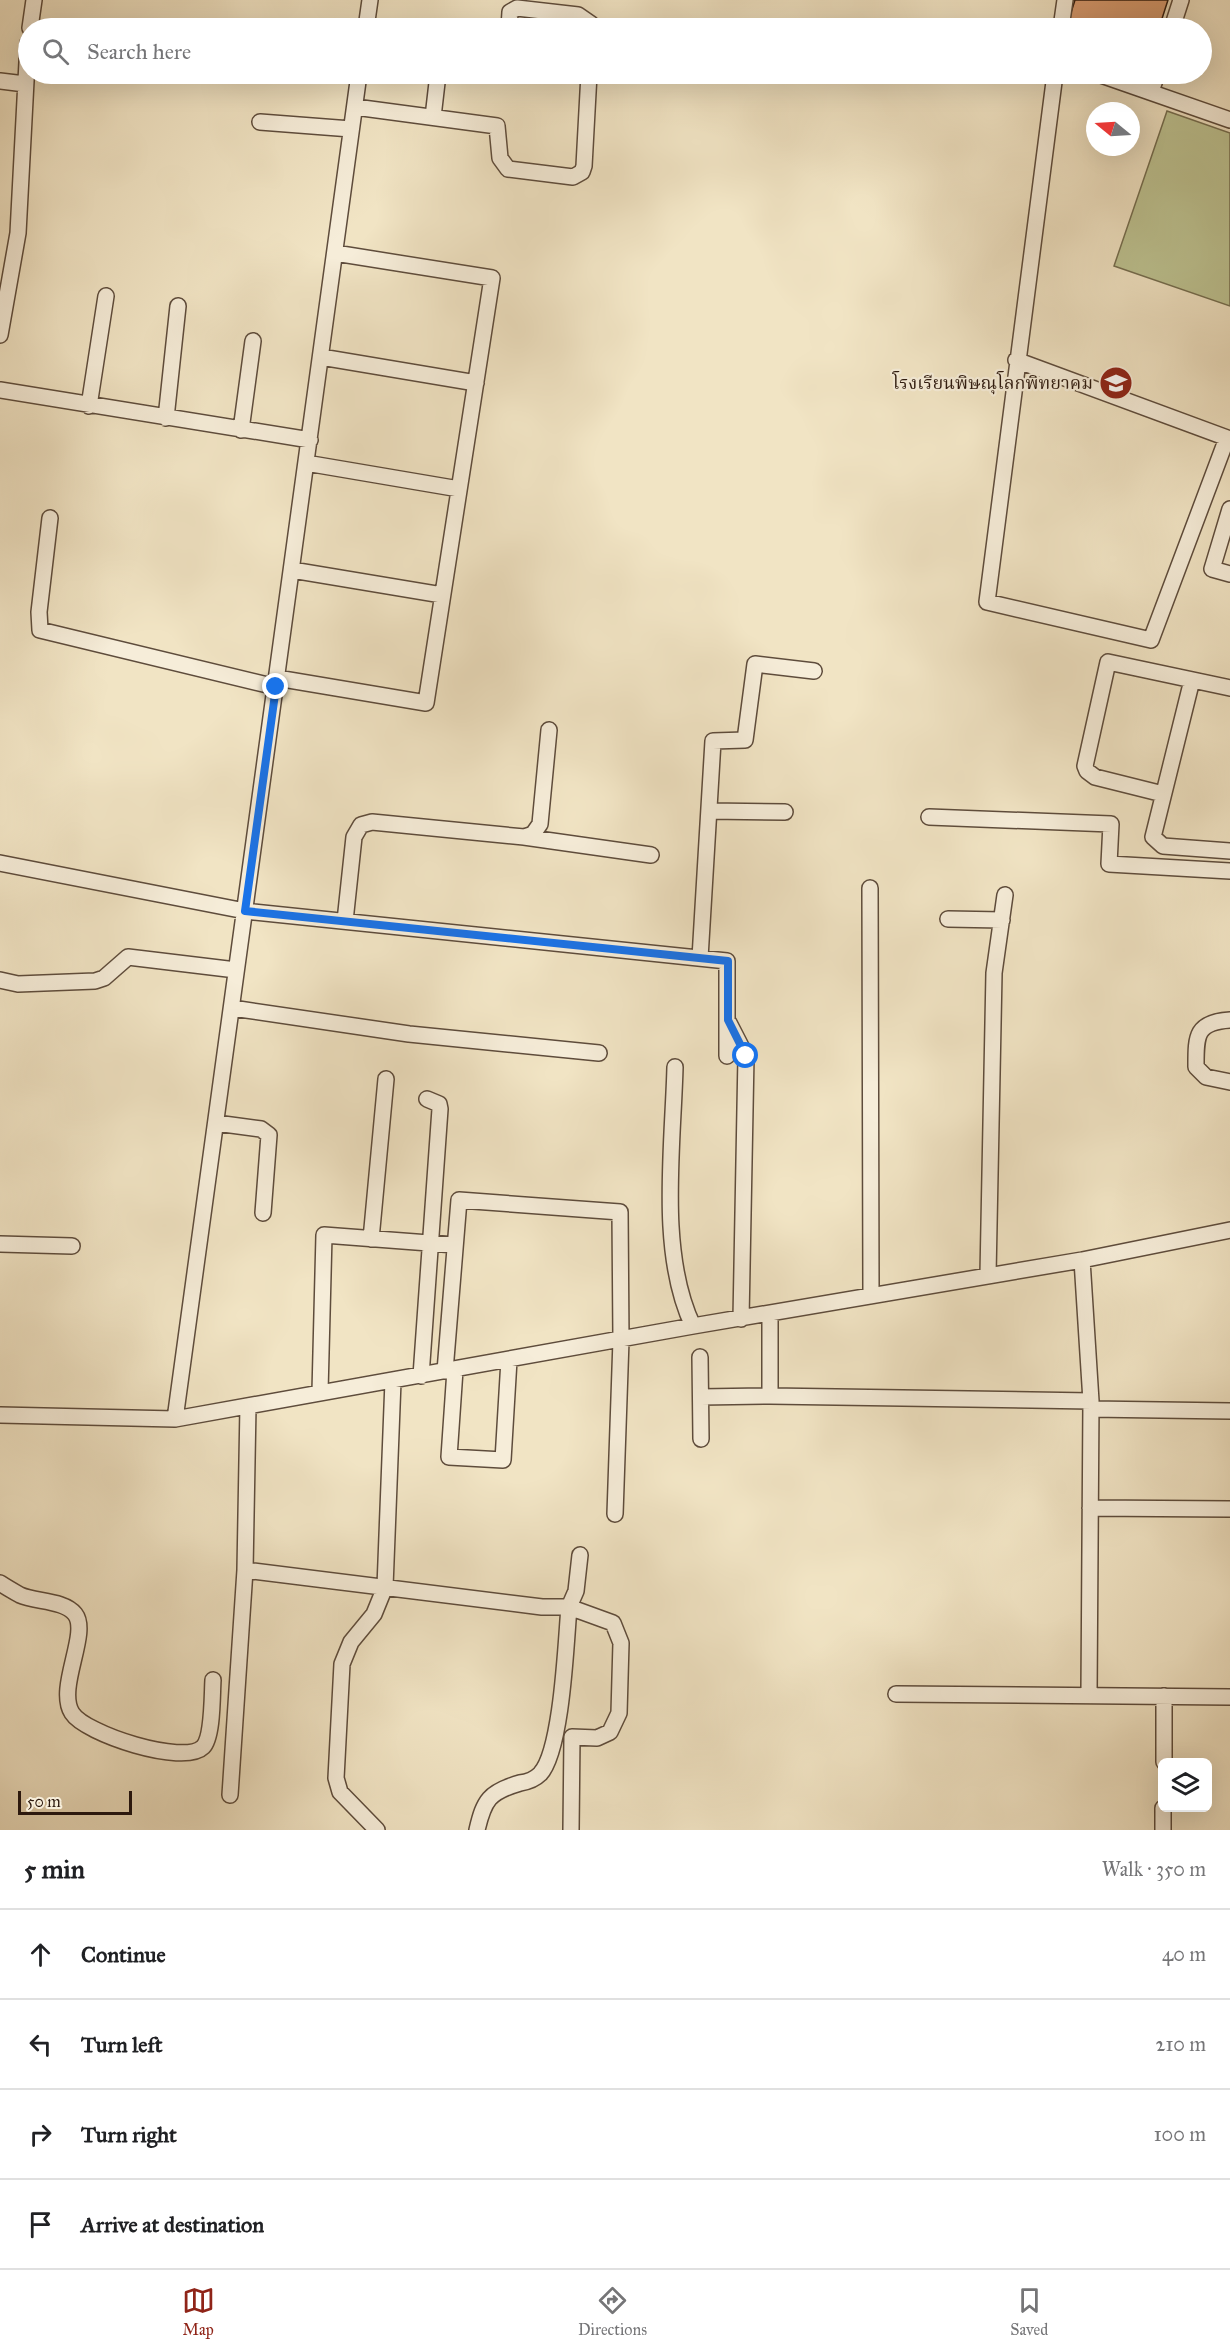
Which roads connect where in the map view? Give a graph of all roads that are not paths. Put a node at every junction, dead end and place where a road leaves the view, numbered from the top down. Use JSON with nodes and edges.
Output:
{"nodes":[{"id":1,"x":34,"y":0,"type":"edge"},
{"id":2,"x":370,"y":0,"type":"edge"},
{"id":3,"x":1065,"y":0,"type":"edge"},
{"id":4,"x":1181,"y":0,"type":"edge"},
{"id":5,"x":31,"y":18,"type":"edge"},
{"id":6,"x":367,"y":18,"type":"edge"},
{"id":7,"x":510,"y":18,"type":"edge"},
{"id":8,"x":582,"y":18,"type":"edge"},
{"id":9,"x":1062,"y":18,"type":"edge"},
{"id":10,"x":1175,"y":18,"type":"edge"},
{"id":11,"x":0,"y":81,"type":"edge"},
{"id":12,"x":18,"y":83,"type":"edge"},
{"id":13,"x":25,"y":84,"type":"edge"},
{"id":14,"x":358,"y":84,"type":"edge"},
{"id":15,"x":437,"y":84,"type":"edge"},
{"id":16,"x":588,"y":84,"type":"edge"},
{"id":17,"x":1054,"y":84,"type":"edge"},
{"id":18,"x":1127,"y":84,"type":"edge"},
{"id":19,"x":1153,"y":84,"type":"edge"},
{"id":20,"x":1150,"y":92,"type":"junction"},
{"id":21,"x":355,"y":107,"type":"junction"},
{"id":22,"x":433,"y":117,"type":"junction"},
{"id":23,"x":1230,"y":120,"type":"edge"},
{"id":24,"x":260,"y":122,"type":"dead end"},
{"id":25,"x":351,"y":129,"type":"junction"},
{"id":26,"x":335,"y":254,"type":"junction"},
{"id":27,"x":106,"y":296,"type":"dead end"},
{"id":28,"x":178,"y":306,"type":"dead end"},
{"id":29,"x":0,"y":335,"type":"edge"},
{"id":30,"x":254,"y":341,"type":"dead end"},
{"id":31,"x":321,"y":357,"type":"junction"},
{"id":32,"x":1016,"y":360,"type":"junction"},
{"id":33,"x":476,"y":383,"type":"junction"},
{"id":34,"x":0,"y":390,"type":"edge"},
{"id":35,"x":89,"y":406,"type":"junction"},
{"id":36,"x":165,"y":418,"type":"junction"},
{"id":37,"x":241,"y":430,"type":"junction"},
{"id":38,"x":1228,"y":439,"type":"edge"},
{"id":39,"x":310,"y":440,"type":"junction"},
{"id":40,"x":306,"y":463,"type":"junction"},
{"id":41,"x":459,"y":489,"type":"junction"},
{"id":42,"x":1230,"y":509,"type":"edge"},
{"id":43,"x":50,"y":518,"type":"dead end"},
{"id":44,"x":292,"y":570,"type":"junction"},
{"id":45,"x":1230,"y":574,"type":"edge"},
{"id":46,"x":442,"y":595,"type":"junction"},
{"id":47,"x":814,"y":671,"type":"dead end"},
{"id":48,"x":1192,"y":680,"type":"junction"},
{"id":49,"x":276,"y":683,"type":"junction"},
{"id":50,"x":1230,"y":688,"type":"edge"},
{"id":51,"x":549,"y":730,"type":"dead end"},
{"id":52,"x":1163,"y":794,"type":"junction"},
{"id":53,"x":709,"y":811,"type":"junction"},
{"id":54,"x":785,"y":812,"type":"dead end"},
{"id":55,"x":929,"y":817,"type":"dead end"},
{"id":56,"x":524,"y":837,"type":"junction"},
{"id":57,"x":1230,"y":851,"type":"edge"},
{"id":58,"x":651,"y":855,"type":"dead end"},
{"id":59,"x":0,"y":863,"type":"edge"},
{"id":60,"x":1230,"y":871,"type":"edge"},
{"id":61,"x":870,"y":888,"type":"dead end"},
{"id":62,"x":1005,"y":895,"type":"dead end"},
{"id":63,"x":245,"y":911,"type":"junction"},
{"id":64,"x":948,"y":920,"type":"dead end"},
{"id":65,"x":1002,"y":920,"type":"junction"},
{"id":66,"x":345,"y":921,"type":"junction"},
{"id":67,"x":700,"y":958,"type":"junction"},
{"id":68,"x":236,"y":970,"type":"junction"},
{"id":69,"x":0,"y":980,"type":"edge"},
{"id":70,"x":232,"y":1008,"type":"junction"},
{"id":71,"x":728,"y":1020,"type":"junction"},
{"id":72,"x":1230,"y":1020,"type":"edge"},
{"id":73,"x":599,"y":1053,"type":"dead end"},
{"id":74,"x":727,"y":1056,"type":"dead end"},
{"id":75,"x":675,"y":1066,"type":"dead end"},
{"id":76,"x":386,"y":1079,"type":"dead end"},
{"id":77,"x":1230,"y":1082,"type":"edge"},
{"id":78,"x":427,"y":1100,"type":"dead end"},
{"id":79,"x":216,"y":1123,"type":"junction"},
{"id":80,"x":263,"y":1213,"type":"dead end"},
{"id":81,"x":1230,"y":1230,"type":"edge"},
{"id":82,"x":371,"y":1239,"type":"junction"},
{"id":83,"x":431,"y":1243,"type":"junction"},
{"id":84,"x":0,"y":1244,"type":"edge"},
{"id":85,"x":455,"y":1245,"type":"junction"},
{"id":86,"x":72,"y":1246,"type":"dead end"},
{"id":87,"x":1082,"y":1260,"type":"junction"},
{"id":88,"x":988,"y":1275,"type":"junction"},
{"id":89,"x":871,"y":1296,"type":"junction"},
{"id":90,"x":770,"y":1314,"type":"junction"},
{"id":91,"x":741,"y":1319,"type":"junction"},
{"id":92,"x":693,"y":1326,"type":"junction"},
{"id":93,"x":621,"y":1340,"type":"junction"},
{"id":94,"x":700,"y":1357,"type":"dead end"},
{"id":95,"x":509,"y":1360,"type":"junction"},
{"id":96,"x":450,"y":1370,"type":"junction"},
{"id":97,"x":421,"y":1376,"type":"junction"},
{"id":98,"x":393,"y":1381,"type":"junction"},
{"id":99,"x":320,"y":1392,"type":"junction"},
{"id":100,"x":770,"y":1396,"type":"junction"},
{"id":101,"x":701,"y":1397,"type":"junction"},
{"id":102,"x":1091,"y":1405,"type":"junction"},
{"id":103,"x":248,"y":1406,"type":"junction"},
{"id":104,"x":1230,"y":1411,"type":"edge"},
{"id":105,"x":0,"y":1415,"type":"edge"},
{"id":106,"x":176,"y":1419,"type":"junction"},
{"id":107,"x":701,"y":1439,"type":"dead end"},
{"id":108,"x":1090,"y":1508,"type":"junction"},
{"id":109,"x":1230,"y":1509,"type":"edge"},
{"id":110,"x":615,"y":1514,"type":"dead end"},
{"id":111,"x":580,"y":1555,"type":"dead end"},
{"id":112,"x":245,"y":1570,"type":"junction"},
{"id":113,"x":0,"y":1583,"type":"edge"},
{"id":114,"x":385,"y":1587,"type":"junction"},
{"id":115,"x":568,"y":1607,"type":"junction"},
{"id":116,"x":213,"y":1680,"type":"dead end"},
{"id":117,"x":896,"y":1694,"type":"dead end"},
{"id":118,"x":1089,"y":1694,"type":"junction"},
{"id":119,"x":1164,"y":1696,"type":"junction"},
{"id":120,"x":1230,"y":1697,"type":"edge"},
{"id":121,"x":1164,"y":1758,"type":"edge"},
{"id":122,"x":230,"y":1795,"type":"dead end"},
{"id":123,"x":1163,"y":1812,"type":"edge"},
{"id":124,"x":377,"y":1830,"type":"edge"},
{"id":125,"x":477,"y":1830,"type":"edge"},
{"id":126,"x":571,"y":1830,"type":"edge"},
{"id":127,"x":1163,"y":1830,"type":"edge"}],
"edges":[{"from":1,"to":5,"type":"street"},
{"from":2,"to":6,"type":"street"},
{"from":3,"to":9,"type":"street"},
{"from":4,"to":10,"type":"street"},
{"from":7,"to":8,"type":"street"},
{"from":11,"to":12,"type":"street"},
{"from":13,"to":29,"type":"street"},
{"from":14,"to":21,"type":"street"},
{"from":15,"to":22,"type":"street"},
{"from":16,"to":22,"type":"street"},
{"from":17,"to":32,"type":"street"},
{"from":18,"to":20,"type":"street"},
{"from":19,"to":20,"type":"street"},
{"from":20,"to":23,"type":"street"},
{"from":21,"to":22,"type":"street"},
{"from":21,"to":25,"type":"street"},
{"from":24,"to":25,"type":"street"},
{"from":25,"to":26,"type":"street"},
{"from":26,"to":31,"type":"street"},
{"from":26,"to":33,"type":"street"},
{"from":27,"to":35,"type":"street"},
{"from":28,"to":36,"type":"street"},
{"from":30,"to":37,"type":"street"},
{"from":31,"to":33,"type":"street"},
{"from":31,"to":39,"type":"street"},
{"from":32,"to":38,"type":"street"},
{"from":32,"to":38,"type":"street"},
{"from":33,"to":41,"type":"street"},
{"from":34,"to":35,"type":"street"},
{"from":35,"to":36,"type":"street"},
{"from":36,"to":37,"type":"street"},
{"from":37,"to":39,"type":"street"},
{"from":39,"to":40,"type":"street"},
{"from":40,"to":41,"type":"street"},
{"from":40,"to":44,"type":"street"},
{"from":41,"to":46,"type":"street"},
{"from":42,"to":45,"type":"street"},
{"from":43,"to":49,"type":"street"},
{"from":44,"to":46,"type":"street"},
{"from":44,"to":49,"type":"street"},
{"from":46,"to":49,"type":"street"},
{"from":47,"to":53,"type":"street"},
{"from":48,"to":50,"type":"street"},
{"from":48,"to":52,"type":"street"},
{"from":48,"to":52,"type":"street"},
{"from":49,"to":63,"type":"street"},
{"from":51,"to":56,"type":"street"},
{"from":52,"to":57,"type":"street"},
{"from":53,"to":54,"type":"street"},
{"from":53,"to":67,"type":"street"},
{"from":55,"to":60,"type":"street"},
{"from":56,"to":58,"type":"street"},
{"from":56,"to":66,"type":"street"},
{"from":59,"to":63,"type":"street"},
{"from":61,"to":89,"type":"street"},
{"from":62,"to":65,"type":"street"},
{"from":63,"to":66,"type":"street"},
{"from":63,"to":68,"type":"street"},
{"from":64,"to":65,"type":"street"},
{"from":65,"to":88,"type":"street"},
{"from":66,"to":67,"type":"street"},
{"from":67,"to":71,"type":"street"},
{"from":68,"to":69,"type":"street"},
{"from":68,"to":70,"type":"street"},
{"from":70,"to":73,"type":"street"},
{"from":70,"to":79,"type":"street"},
{"from":71,"to":74,"type":"street"},
{"from":71,"to":91,"type":"street"},
{"from":72,"to":77,"type":"street"},
{"from":75,"to":92,"type":"street"},
{"from":76,"to":82,"type":"street"},
{"from":78,"to":83,"type":"street"},
{"from":79,"to":80,"type":"street"},
{"from":79,"to":106,"type":"street"},
{"from":81,"to":87,"type":"street"},
{"from":82,"to":83,"type":"street"},
{"from":82,"to":99,"type":"street"},
{"from":83,"to":85,"type":"street"},
{"from":83,"to":97,"type":"street"},
{"from":84,"to":86,"type":"street"},
{"from":85,"to":93,"type":"street"},
{"from":85,"to":96,"type":"street"},
{"from":87,"to":88,"type":"street"},
{"from":87,"to":102,"type":"street"},
{"from":88,"to":89,"type":"street"},
{"from":89,"to":90,"type":"street"},
{"from":90,"to":91,"type":"street"},
{"from":90,"to":100,"type":"street"},
{"from":91,"to":92,"type":"street"},
{"from":92,"to":93,"type":"street"},
{"from":93,"to":95,"type":"street"},
{"from":93,"to":110,"type":"street"},
{"from":94,"to":101,"type":"street"},
{"from":95,"to":96,"type":"street"},
{"from":95,"to":96,"type":"street"},
{"from":96,"to":97,"type":"street"},
{"from":97,"to":98,"type":"street"},
{"from":98,"to":99,"type":"street"},
{"from":98,"to":114,"type":"street"},
{"from":99,"to":103,"type":"street"},
{"from":100,"to":101,"type":"street"},
{"from":100,"to":102,"type":"street"},
{"from":101,"to":107,"type":"street"},
{"from":102,"to":104,"type":"street"},
{"from":102,"to":108,"type":"street"},
{"from":103,"to":106,"type":"street"},
{"from":103,"to":112,"type":"street"},
{"from":105,"to":106,"type":"street"},
{"from":108,"to":109,"type":"street"},
{"from":108,"to":118,"type":"street"},
{"from":111,"to":115,"type":"street"},
{"from":112,"to":114,"type":"street"},
{"from":112,"to":122,"type":"street"},
{"from":113,"to":116,"type":"street"},
{"from":114,"to":115,"type":"street"},
{"from":114,"to":124,"type":"street"},
{"from":115,"to":125,"type":"street"},
{"from":115,"to":126,"type":"street"},
{"from":117,"to":118,"type":"street"},
{"from":118,"to":119,"type":"street"},
{"from":119,"to":120,"type":"street"},
{"from":119,"to":121,"type":"street"},
{"from":123,"to":127,"type":"street"}]}
